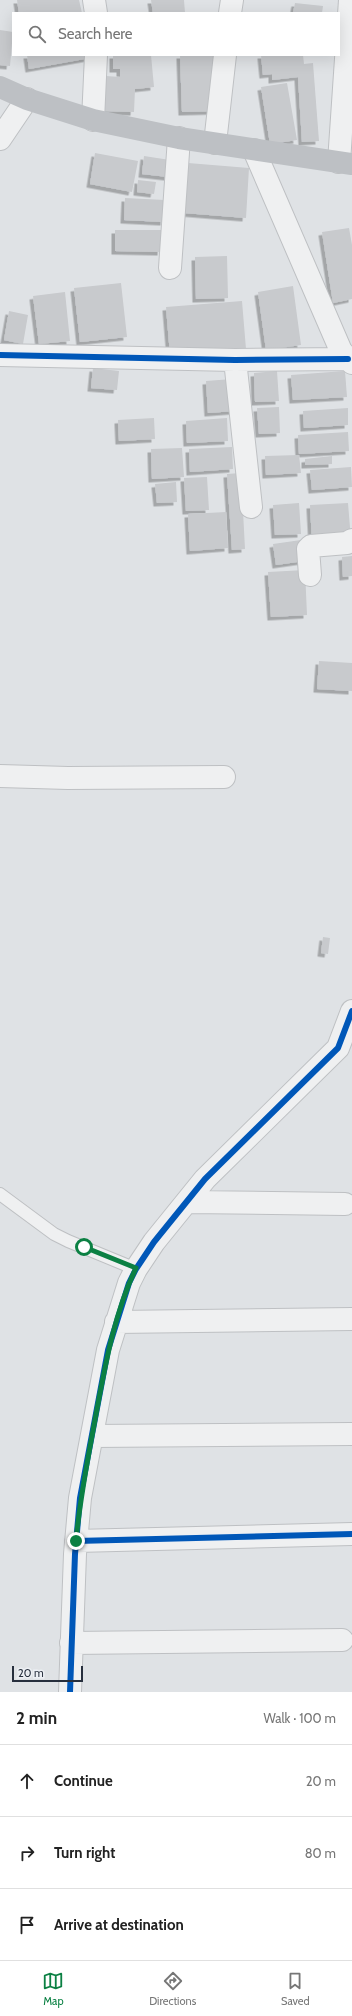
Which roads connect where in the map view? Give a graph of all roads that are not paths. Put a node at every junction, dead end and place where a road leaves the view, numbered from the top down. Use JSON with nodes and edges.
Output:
{"nodes":[{"id":1,"x":94,"y":0,"type":"edge"},
{"id":2,"x":232,"y":0,"type":"edge"},
{"id":3,"x":350,"y":0,"type":"edge"},
{"id":4,"x":96,"y":12,"type":"edge"},
{"id":5,"x":230,"y":12,"type":"edge"},
{"id":6,"x":96,"y":56,"type":"edge"},
{"id":7,"x":225,"y":56,"type":"edge"},
{"id":8,"x":0,"y":87,"type":"edge"},
{"id":9,"x":27,"y":99,"type":"junction"},
{"id":10,"x":93,"y":120,"type":"junction"},
{"id":11,"x":179,"y":138,"type":"junction"},
{"id":12,"x":0,"y":139,"type":"edge"},
{"id":13,"x":215,"y":142,"type":"junction"},
{"id":14,"x":254,"y":150,"type":"junction"},
{"id":15,"x":345,"y":163,"type":"edge"},
{"id":16,"x":170,"y":268,"type":"dead end"},
{"id":17,"x":0,"y":355,"type":"edge"},
{"id":18,"x":235,"y":360,"type":"junction"},
{"id":19,"x":350,"y":361,"type":"edge"},
{"id":20,"x":251,"y":507,"type":"dead end"},
{"id":21,"x":352,"y":540,"type":"edge"},
{"id":22,"x":310,"y":575,"type":"dead end"},
{"id":23,"x":0,"y":776,"type":"edge"},
{"id":24,"x":224,"y":777,"type":"dead end"},
{"id":25,"x":352,"y":1011,"type":"edge"},
{"id":26,"x":0,"y":1194,"type":"edge"},
{"id":27,"x":187,"y":1202,"type":"junction"},
{"id":28,"x":345,"y":1204,"type":"dead end"},
{"id":29,"x":136,"y":1268,"type":"junction"},
{"id":30,"x":352,"y":1319,"type":"edge"},
{"id":31,"x":116,"y":1322,"type":"junction"},
{"id":32,"x":352,"y":1434,"type":"edge"},
{"id":33,"x":92,"y":1436,"type":"junction"},
{"id":34,"x":352,"y":1534,"type":"edge"},
{"id":35,"x":76,"y":1541,"type":"junction"},
{"id":36,"x":342,"y":1640,"type":"dead end"},
{"id":37,"x":71,"y":1643,"type":"junction"},
{"id":38,"x":70,"y":1692,"type":"edge"}],
"edges":[{"from":1,"to":4,"type":"street"},
{"from":2,"to":5,"type":"street"},
{"from":3,"to":15,"type":"street"},
{"from":6,"to":10,"type":"street"},
{"from":7,"to":13,"type":"street"},
{"from":8,"to":9,"type":"main road"},
{"from":9,"to":10,"type":"main road"},
{"from":9,"to":12,"type":"street"},
{"from":10,"to":11,"type":"main road"},
{"from":11,"to":13,"type":"main road"},
{"from":11,"to":16,"type":"street"},
{"from":13,"to":14,"type":"main road"},
{"from":14,"to":15,"type":"main road"},
{"from":14,"to":19,"type":"street"},
{"from":17,"to":18,"type":"street"},
{"from":18,"to":19,"type":"street"},
{"from":18,"to":20,"type":"street"},
{"from":21,"to":22,"type":"street"},
{"from":23,"to":24,"type":"street"},
{"from":25,"to":27,"type":"street"},
{"from":26,"to":29,"type":"lane"},
{"from":27,"to":28,"type":"street"},
{"from":27,"to":29,"type":"street"},
{"from":29,"to":31,"type":"street"},
{"from":30,"to":31,"type":"street"},
{"from":31,"to":33,"type":"street"},
{"from":32,"to":33,"type":"street"},
{"from":33,"to":35,"type":"street"},
{"from":34,"to":35,"type":"street"},
{"from":35,"to":37,"type":"street"},
{"from":36,"to":37,"type":"street"},
{"from":37,"to":38,"type":"street"}]}
